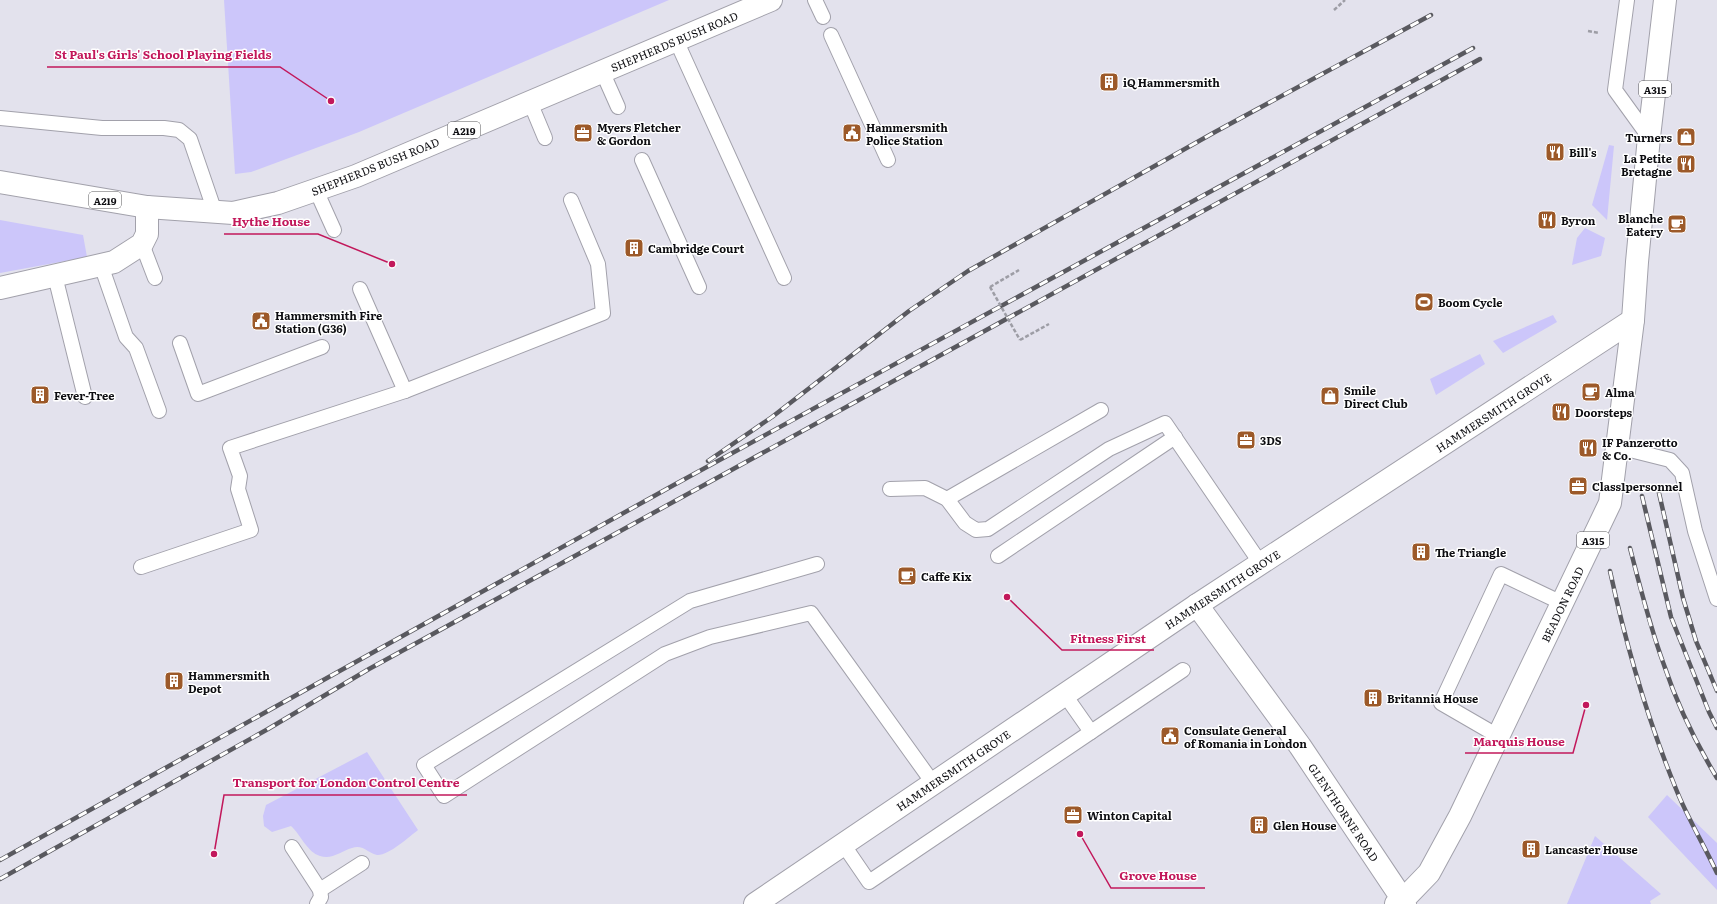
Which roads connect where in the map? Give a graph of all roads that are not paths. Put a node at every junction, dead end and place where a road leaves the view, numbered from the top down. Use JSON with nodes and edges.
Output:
{"nodes":[{"id":1,"x":771,"y":0,"type":"edge"},
{"id":2,"x":815,"y":0,"type":"edge"},
{"id":3,"x":1627,"y":0,"type":"edge"},
{"id":4,"x":1665,"y":0,"type":"edge"},
{"id":5,"x":823,"y":17,"type":"dead end"},
{"id":6,"x":831,"y":35,"type":"dead end"},
{"id":7,"x":676,"y":40,"type":"junction"},
{"id":8,"x":602,"y":71,"type":"junction"},
{"id":9,"x":530,"y":102,"type":"junction"},
{"id":10,"x":618,"y":107,"type":"dead end"},
{"id":11,"x":0,"y":118,"type":"edge"},
{"id":12,"x":1649,"y":137,"type":"junction"},
{"id":13,"x":545,"y":138,"type":"dead end"},
{"id":14,"x":642,"y":160,"type":"dead end"},
{"id":15,"x":888,"y":160,"type":"dead end"},
{"id":16,"x":0,"y":182,"type":"edge"},
{"id":17,"x":316,"y":190,"type":"junction"},
{"id":18,"x":571,"y":200,"type":"dead end"},
{"id":19,"x":147,"y":206,"type":"junction"},
{"id":20,"x":215,"y":212,"type":"junction"},
{"id":21,"x":334,"y":230,"type":"dead end"},
{"id":22,"x":142,"y":244,"type":"junction"},
{"id":23,"x":101,"y":266,"type":"junction"},
{"id":24,"x":55,"y":276,"type":"junction"},
{"id":25,"x":155,"y":278,"type":"dead end"},
{"id":26,"x":784,"y":278,"type":"dead end"},
{"id":27,"x":699,"y":287,"type":"dead end"},
{"id":28,"x":0,"y":288,"type":"edge"},
{"id":29,"x":360,"y":289,"type":"dead end"},
{"id":30,"x":1633,"y":320,"type":"junction"},
{"id":31,"x":180,"y":343,"type":"dead end"},
{"id":32,"x":322,"y":347,"type":"dead end"},
{"id":33,"x":405,"y":390,"type":"junction"},
{"id":34,"x":85,"y":397,"type":"dead end"},
{"id":35,"x":1101,"y":410,"type":"dead end"},
{"id":36,"x":159,"y":411,"type":"dead end"},
{"id":37,"x":1175,"y":436,"type":"junction"},
{"id":38,"x":1618,"y":447,"type":"junction"},
{"id":39,"x":890,"y":490,"type":"dead end"},
{"id":40,"x":947,"y":499,"type":"junction"},
{"id":41,"x":998,"y":556,"type":"dead end"},
{"id":42,"x":817,"y":564,"type":"dead end"},
{"id":43,"x":1261,"y":564,"type":"junction"},
{"id":44,"x":141,"y":567,"type":"dead end"},
{"id":45,"x":1717,"y":600,"type":"edge"},
{"id":46,"x":1562,"y":603,"type":"junction"},
{"id":47,"x":1197,"y":606,"type":"junction"},
{"id":48,"x":1183,"y":670,"type":"dead end"},
{"id":49,"x":1065,"y":695,"type":"junction"},
{"id":50,"x":1090,"y":732,"type":"junction"},
{"id":51,"x":1498,"y":736,"type":"junction"},
{"id":52,"x":933,"y":784,"type":"junction"},
{"id":53,"x":843,"y":844,"type":"junction"},
{"id":54,"x":292,"y":847,"type":"dead end"},
{"id":55,"x":362,"y":863,"type":"dead end"},
{"id":56,"x":320,"y":890,"type":"junction"},
{"id":57,"x":1401,"y":903,"type":"edge"},
{"id":58,"x":317,"y":904,"type":"edge"},
{"id":59,"x":755,"y":904,"type":"edge"}],
"edges":[{"from":1,"to":7,"type":"main road","name":"SHEPHERDS BUSH ROAD","number":"A219"},
{"from":2,"to":5,"type":"lane"},
{"from":3,"to":12,"type":"lane","number":"A315"},
{"from":4,"to":12,"type":"main road","name":"BEADON ROAD","number":"A315"},
{"from":6,"to":15,"type":"lane"},
{"from":7,"to":8,"type":"main road","name":"SHEPHERDS BUSH ROAD","number":"A219"},
{"from":7,"to":26,"type":"lane"},
{"from":8,"to":9,"type":"main road","name":"SHEPHERDS BUSH ROAD","number":"A219"},
{"from":8,"to":10,"type":"lane"},
{"from":9,"to":13,"type":"lane"},
{"from":9,"to":17,"type":"main road","name":"SHEPHERDS BUSH ROAD","number":"A219"},
{"from":11,"to":20,"type":"lane"},
{"from":12,"to":30,"type":"main road","name":"BEADON ROAD","number":"A315"},
{"from":14,"to":27,"type":"lane"},
{"from":16,"to":19,"type":"main road","name":"SHEPHERDS BUSH ROAD","number":"A219"},
{"from":17,"to":20,"type":"main road","name":"SHEPHERDS BUSH ROAD","number":"A219"},
{"from":17,"to":21,"type":"lane"},
{"from":18,"to":33,"type":"lane"},
{"from":19,"to":20,"type":"main road","name":"SHEPHERDS BUSH ROAD","number":"A219"},
{"from":19,"to":22,"type":"main road"},
{"from":22,"to":23,"type":"main road"},
{"from":22,"to":25,"type":"lane"},
{"from":23,"to":24,"type":"main road"},
{"from":23,"to":36,"type":"lane"},
{"from":24,"to":28,"type":"main road"},
{"from":24,"to":34,"type":"lane"},
{"from":29,"to":33,"type":"lane"},
{"from":30,"to":38,"type":"main road","name":"BEADON ROAD","number":"A315"},
{"from":30,"to":43,"type":"main road","name":"HAMMERSMITH GROVE"},
{"from":31,"to":32,"type":"lane"},
{"from":33,"to":44,"type":"lane"},
{"from":35,"to":40,"type":"lane"},
{"from":37,"to":40,"type":"lane"},
{"from":37,"to":41,"type":"lane"},
{"from":37,"to":43,"type":"lane"},
{"from":38,"to":45,"type":"lane"},
{"from":38,"to":46,"type":"main road","name":"BEADON ROAD","number":"A315"},
{"from":39,"to":40,"type":"lane"},
{"from":42,"to":52,"type":"lane"},
{"from":43,"to":47,"type":"main road","name":"HAMMERSMITH GROVE"},
{"from":46,"to":51,"type":"main road","name":"BEADON ROAD","number":"A315"},
{"from":46,"to":51,"type":"lane"},
{"from":47,"to":49,"type":"main road","name":"HAMMERSMITH GROVE"},
{"from":47,"to":57,"type":"main road","name":"GLENTHORNE ROAD"},
{"from":48,"to":50,"type":"lane"},
{"from":49,"to":50,"type":"lane"},
{"from":49,"to":52,"type":"main road","name":"HAMMERSMITH GROVE"},
{"from":50,"to":53,"type":"lane"},
{"from":51,"to":57,"type":"main road","name":"BEADON ROAD","number":"A315"},
{"from":52,"to":53,"type":"main road","name":"HAMMERSMITH GROVE"},
{"from":53,"to":59,"type":"main road","name":"HAMMERSMITH GROVE"},
{"from":54,"to":56,"type":"lane"},
{"from":55,"to":56,"type":"lane"},
{"from":56,"to":58,"type":"lane"}]}
